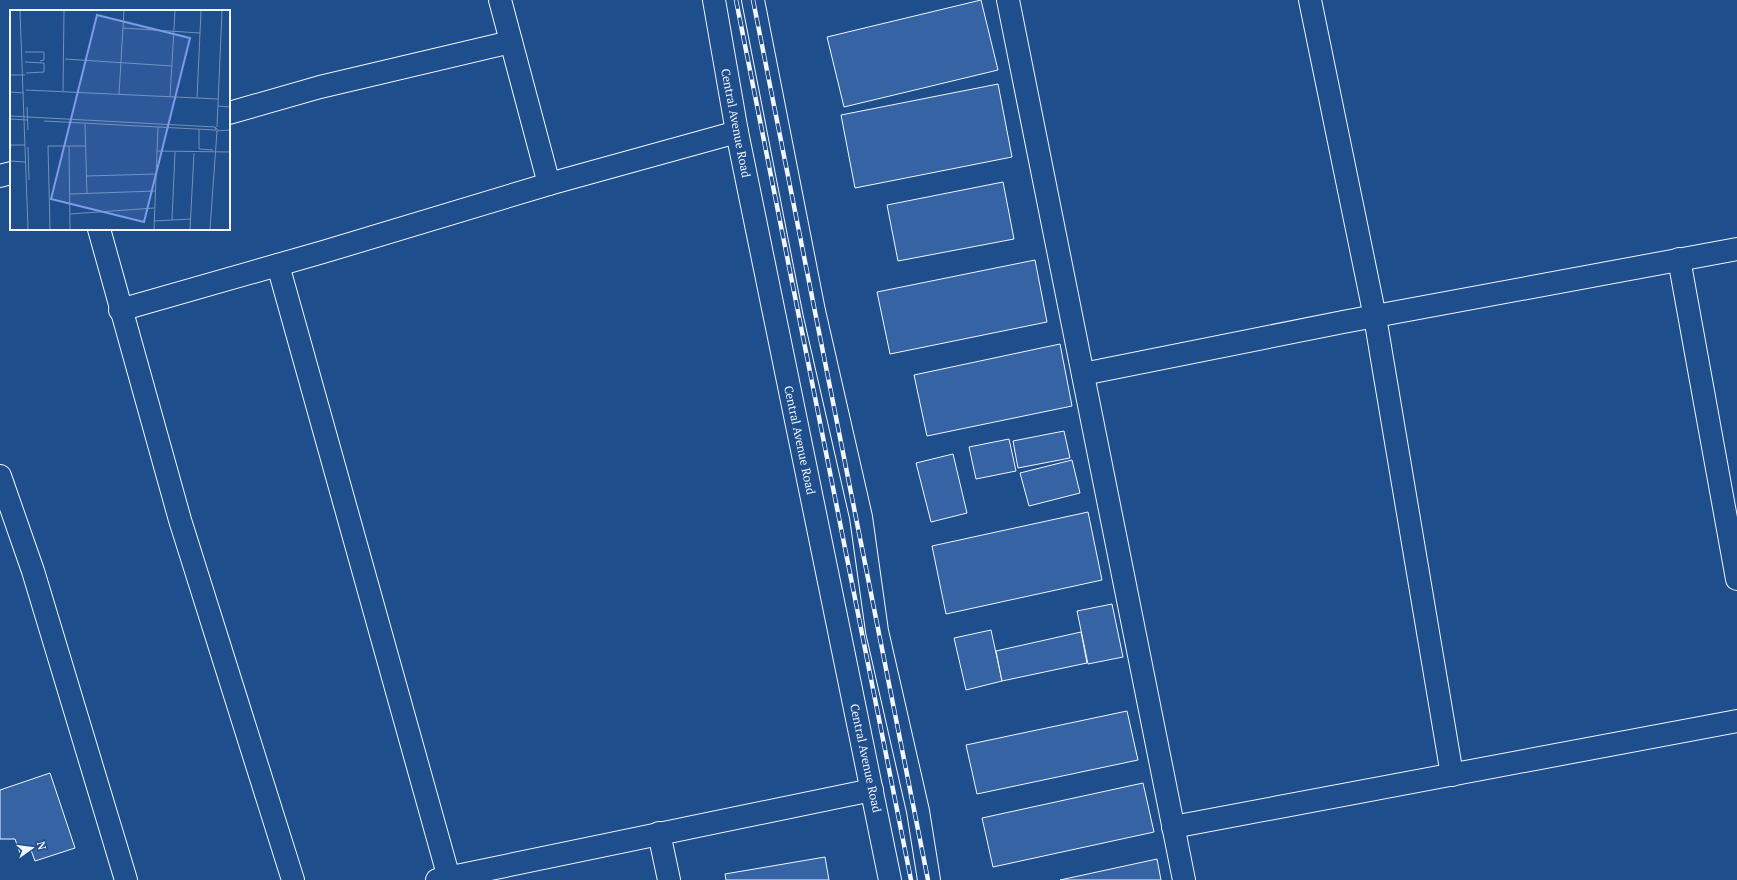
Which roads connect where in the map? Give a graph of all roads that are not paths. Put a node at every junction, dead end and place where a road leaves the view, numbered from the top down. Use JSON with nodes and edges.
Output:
{"nodes":[{"id":1,"x":500,"y":0,"type":"edge"},
{"id":2,"x":714,"y":0,"type":"edge"},
{"id":3,"x":754,"y":0,"type":"edge"},
{"id":4,"x":1008,"y":0,"type":"edge"},
{"id":5,"x":1310,"y":0,"type":"edge"},
{"id":6,"x":511,"y":42,"type":"junction"},
{"id":7,"x":230,"y":113,"type":"edge"},
{"id":8,"x":736,"y":132,"type":"junction"},
{"id":9,"x":10,"y":173,"type":"edge"},
{"id":10,"x":0,"y":176,"type":"edge"},
{"id":11,"x":549,"y":184,"type":"junction"},
{"id":12,"x":99,"y":230,"type":"edge"},
{"id":13,"x":1737,"y":249,"type":"edge"},
{"id":14,"x":1680,"y":259,"type":"junction"},
{"id":15,"x":278,"y":265,"type":"junction"},
{"id":16,"x":120,"y":310,"type":"junction"},
{"id":17,"x":1375,"y":317,"type":"junction"},
{"id":18,"x":1083,"y":374,"type":"junction"},
{"id":19,"x":0,"y":476,"type":"edge"},
{"id":20,"x":1737,"y":579,"type":"edge"},
{"id":21,"x":1737,"y":721,"type":"edge"},
{"id":22,"x":1452,"y":775,"type":"junction"},
{"id":23,"x":872,"y":790,"type":"junction"},
{"id":24,"x":1173,"y":828,"type":"junction"},
{"id":25,"x":659,"y":833,"type":"junction"},
{"id":26,"x":443,"y":879,"type":"edge"},
{"id":27,"x":126,"y":880,"type":"edge"},
{"id":28,"x":294,"y":880,"type":"edge"},
{"id":29,"x":669,"y":880,"type":"edge"},
{"id":30,"x":890,"y":880,"type":"edge"},
{"id":31,"x":929,"y":880,"type":"edge"},
{"id":32,"x":1184,"y":880,"type":"edge"}],
"edges":[{"from":1,"to":6,"type":"street"},
{"from":2,"to":8,"type":"street","name":"Central Avenue Road"},
{"from":3,"to":31,"type":"street"},
{"from":4,"to":18,"type":"street"},
{"from":5,"to":17,"type":"street"},
{"from":6,"to":7,"type":"street"},
{"from":6,"to":11,"type":"street"},
{"from":8,"to":11,"type":"street"},
{"from":8,"to":23,"type":"street","name":"Central Avenue Road"},
{"from":9,"to":10,"type":"street"},
{"from":11,"to":15,"type":"street"},
{"from":12,"to":16,"type":"street"},
{"from":13,"to":14,"type":"street"},
{"from":14,"to":17,"type":"street"},
{"from":14,"to":20,"type":"street"},
{"from":15,"to":16,"type":"street"},
{"from":15,"to":26,"type":"street"},
{"from":16,"to":28,"type":"street"},
{"from":17,"to":18,"type":"street"},
{"from":17,"to":22,"type":"street"},
{"from":18,"to":24,"type":"street"},
{"from":19,"to":27,"type":"street"},
{"from":21,"to":22,"type":"street"},
{"from":22,"to":24,"type":"street"},
{"from":23,"to":25,"type":"street"},
{"from":23,"to":30,"type":"street","name":"Central Avenue Road"},
{"from":24,"to":32,"type":"street"},
{"from":25,"to":26,"type":"street"},
{"from":25,"to":29,"type":"street"}]}
